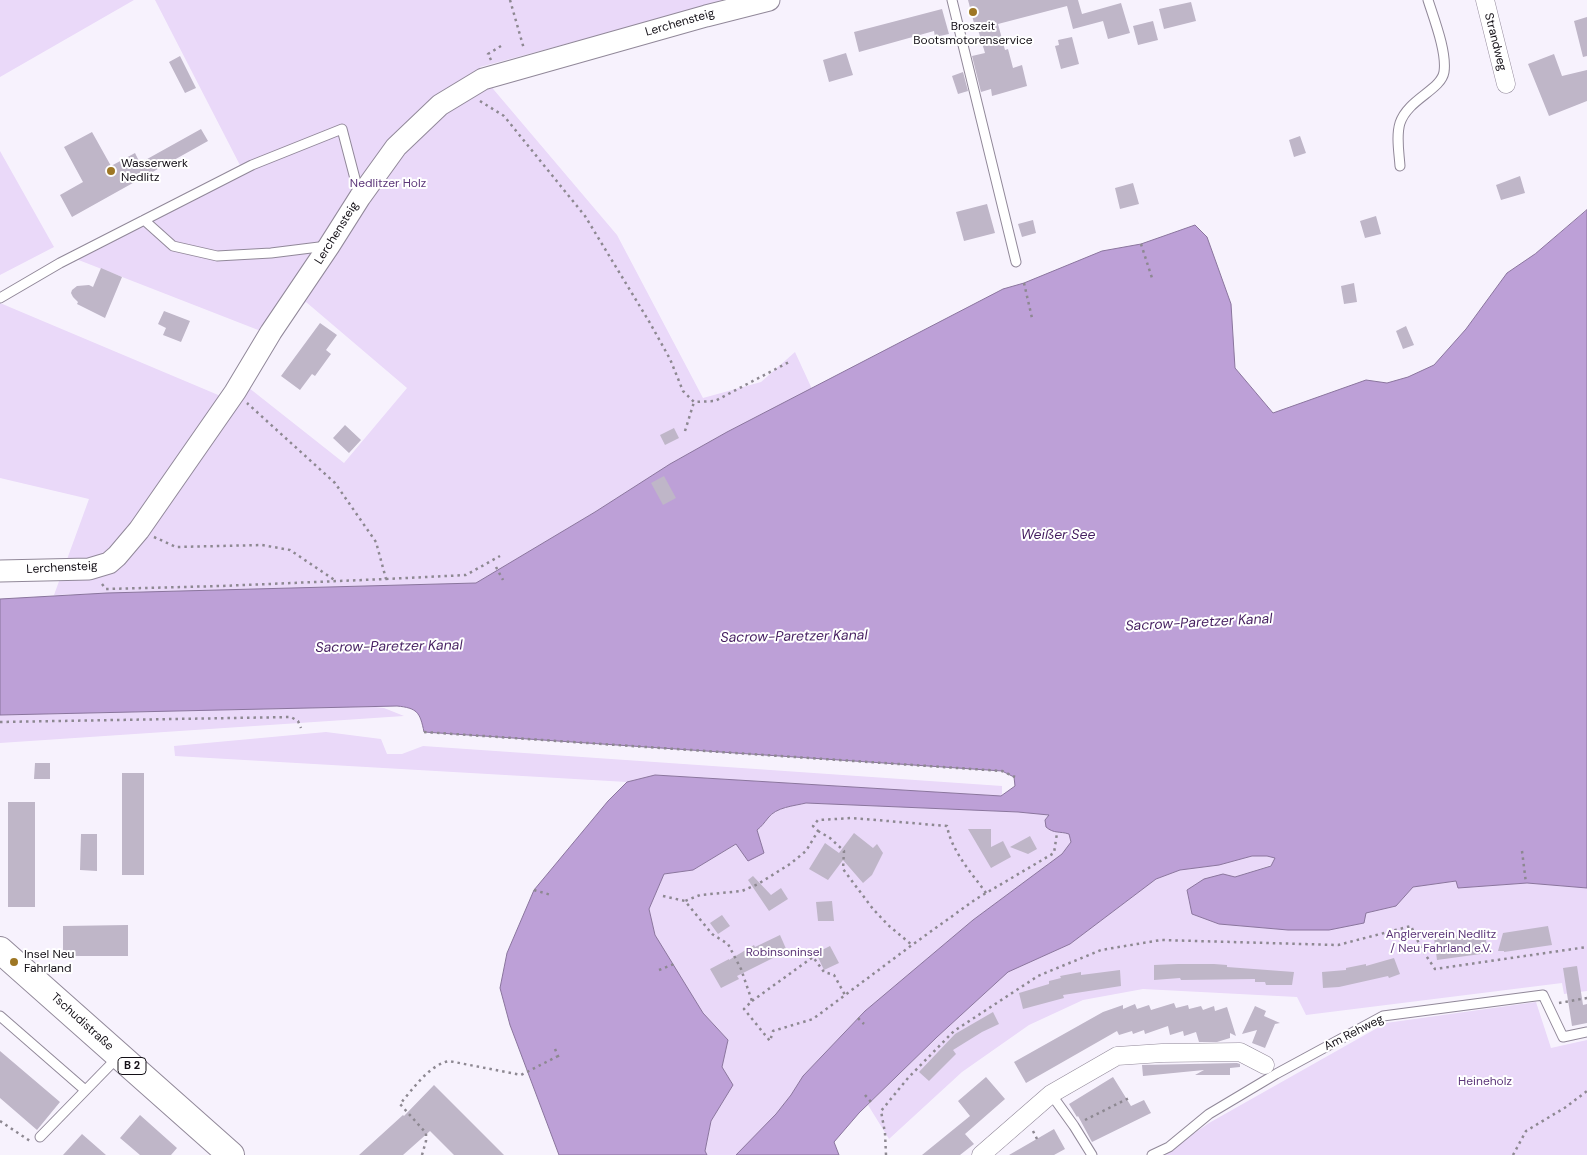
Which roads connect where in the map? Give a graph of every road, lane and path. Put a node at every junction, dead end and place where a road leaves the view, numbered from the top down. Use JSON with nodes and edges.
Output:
{"nodes":[{"id":1,"x":510,"y":0,"type":"edge"},
{"id":2,"x":769,"y":0,"type":"edge"},
{"id":3,"x":952,"y":0,"type":"edge"},
{"id":4,"x":1428,"y":0,"type":"edge"},
{"id":5,"x":1485,"y":0,"type":"edge"},
{"id":6,"x":528,"y":66,"type":"junction"},
{"id":7,"x":1506,"y":84,"type":"dead end"},
{"id":8,"x":481,"y":102,"type":"dead end"},
{"id":9,"x":1400,"y":166,"type":"dead end"},
{"id":10,"x":360,"y":197,"type":"junction"},
{"id":11,"x":144,"y":220,"type":"junction"},
{"id":12,"x":1141,"y":244,"type":"dead end"},
{"id":13,"x":330,"y":246,"type":"junction"},
{"id":14,"x":1016,"y":262,"type":"dead end"},
{"id":15,"x":1152,"y":278,"type":"dead end"},
{"id":16,"x":1024,"y":283,"type":"dead end"},
{"id":17,"x":0,"y":298,"type":"edge"},
{"id":18,"x":1032,"y":318,"type":"dead end"},
{"id":19,"x":790,"y":362,"type":"dead end"},
{"id":20,"x":235,"y":392,"type":"junction"},
{"id":21,"x":694,"y":402,"type":"junction"},
{"id":22,"x":685,"y":431,"type":"dead end"},
{"id":23,"x":139,"y":530,"type":"junction"},
{"id":24,"x":500,"y":556,"type":"dead end"},
{"id":25,"x":496,"y":567,"type":"dead end"},
{"id":26,"x":89,"y":569,"type":"junction"},
{"id":27,"x":0,"y":571,"type":"edge"},
{"id":28,"x":386,"y":579,"type":"junction"},
{"id":29,"x":504,"y":580,"type":"dead end"},
{"id":30,"x":336,"y":581,"type":"junction"},
{"id":31,"x":0,"y":722,"type":"edge"},
{"id":32,"x":301,"y":728,"type":"dead end"},
{"id":33,"x":424,"y":732,"type":"dead end"},
{"id":34,"x":1015,"y":777,"type":"dead end"},
{"id":35,"x":818,"y":831,"type":"junction"},
{"id":36,"x":1057,"y":834,"type":"dead end"},
{"id":37,"x":1522,"y":851,"type":"dead end"},
{"id":38,"x":1526,"y":883,"type":"dead end"},
{"id":39,"x":534,"y":890,"type":"dead end"},
{"id":40,"x":986,"y":893,"type":"junction"},
{"id":41,"x":550,"y":895,"type":"dead end"},
{"id":42,"x":663,"y":896,"type":"dead end"},
{"id":43,"x":685,"y":901,"type":"junction"},
{"id":44,"x":912,"y":945,"type":"junction"},
{"id":45,"x":1587,"y":947,"type":"edge"},
{"id":46,"x":0,"y":950,"type":"edge"},
{"id":47,"x":674,"y":964,"type":"dead end"},
{"id":48,"x":659,"y":970,"type":"dead end"},
{"id":49,"x":845,"y":995,"type":"junction"},
{"id":50,"x":1587,"y":998,"type":"edge"},
{"id":51,"x":752,"y":1001,"type":"junction"},
{"id":52,"x":1548,"y":1006,"type":"junction"},
{"id":53,"x":0,"y":1016,"type":"edge"},
{"id":54,"x":858,"y":1018,"type":"dead end"},
{"id":55,"x":864,"y":1024,"type":"dead end"},
{"id":56,"x":1587,"y":1032,"type":"edge"},
{"id":57,"x":555,"y":1049,"type":"dead end"},
{"id":58,"x":120,"y":1055,"type":"junction"},
{"id":59,"x":558,"y":1056,"type":"junction"},
{"id":60,"x":560,"y":1061,"type":"dead end"},
{"id":61,"x":1265,"y":1065,"type":"dead end"},
{"id":62,"x":86,"y":1090,"type":"junction"},
{"id":63,"x":1587,"y":1091,"type":"edge"},
{"id":64,"x":1051,"y":1094,"type":"junction"},
{"id":65,"x":865,"y":1095,"type":"dead end"},
{"id":66,"x":1129,"y":1098,"type":"dead end"},
{"id":67,"x":871,"y":1102,"type":"dead end"},
{"id":68,"x":0,"y":1121,"type":"edge"},
{"id":69,"x":1074,"y":1126,"type":"junction"},
{"id":70,"x":40,"y":1137,"type":"joint"},
{"id":71,"x":231,"y":1155,"type":"edge"},
{"id":72,"x":422,"y":1155,"type":"edge"},
{"id":73,"x":886,"y":1155,"type":"edge"},
{"id":74,"x":981,"y":1155,"type":"edge"},
{"id":75,"x":1092,"y":1155,"type":"edge"},
{"id":76,"x":1152,"y":1155,"type":"edge"},
{"id":77,"x":1513,"y":1155,"type":"edge"}],
"edges":[{"from":1,"to":6,"type":"path"},
{"from":2,"to":6,"type":"street","name":"Lerchensteig"},
{"from":3,"to":14,"type":"lane"},
{"from":4,"to":9,"type":"lane"},
{"from":5,"to":7,"type":"street","name":"Strandweg"},
{"from":6,"to":10,"type":"street","name":"Lerchensteig"},
{"from":8,"to":21,"type":"path"},
{"from":10,"to":11,"type":"lane"},
{"from":10,"to":13,"type":"street","name":"Lerchensteig"},
{"from":11,"to":13,"type":"lane"},
{"from":11,"to":17,"type":"lane"},
{"from":12,"to":15,"type":"path"},
{"from":13,"to":20,"type":"street","name":"Lerchensteig"},
{"from":16,"to":18,"type":"path"},
{"from":19,"to":21,"type":"path"},
{"from":20,"to":23,"type":"street","name":"Lerchensteig"},
{"from":20,"to":28,"type":"path"},
{"from":21,"to":22,"type":"path"},
{"from":23,"to":26,"type":"street","name":"Lerchensteig"},
{"from":23,"to":30,"type":"path"},
{"from":24,"to":28,"type":"path"},
{"from":25,"to":29,"type":"path"},
{"from":26,"to":27,"type":"street","name":"Lerchensteig"},
{"from":26,"to":30,"type":"path"},
{"from":28,"to":30,"type":"path"},
{"from":31,"to":32,"type":"path"},
{"from":33,"to":34,"type":"path"},
{"from":35,"to":40,"type":"path"},
{"from":35,"to":43,"type":"path"},
{"from":35,"to":44,"type":"path"},
{"from":36,"to":40,"type":"path"},
{"from":37,"to":38,"type":"path"},
{"from":39,"to":41,"type":"path"},
{"from":40,"to":44,"type":"path"},
{"from":42,"to":43,"type":"path"},
{"from":43,"to":51,"type":"path"},
{"from":44,"to":49,"type":"path"},
{"from":45,"to":73,"type":"path"},
{"from":46,"to":58,"type":"main road","name":"Tschudistraße","number":"B 2"},
{"from":47,"to":48,"type":"path"},
{"from":49,"to":51,"type":"path"},
{"from":49,"to":51,"type":"path"},
{"from":50,"to":52,"type":"path"},
{"from":52,"to":56,"type":"lane"},
{"from":52,"to":76,"type":"lane","name":"Am Rehweg"},
{"from":53,"to":62,"type":"lane"},
{"from":54,"to":55,"type":"path"},
{"from":57,"to":59,"type":"path"},
{"from":58,"to":62,"type":"lane"},
{"from":58,"to":71,"type":"main road","name":"Tschudistraße","number":"B 2"},
{"from":59,"to":60,"type":"path"},
{"from":59,"to":72,"type":"path"},
{"from":61,"to":64,"type":"street"},
{"from":62,"to":70,"type":"lane"},
{"from":63,"to":77,"type":"path"},
{"from":64,"to":69,"type":"lane"},
{"from":64,"to":74,"type":"street"},
{"from":65,"to":67,"type":"path"},
{"from":66,"to":69,"type":"path"},
{"from":68,"to":70,"type":"path"},
{"from":69,"to":75,"type":"lane"}]}
